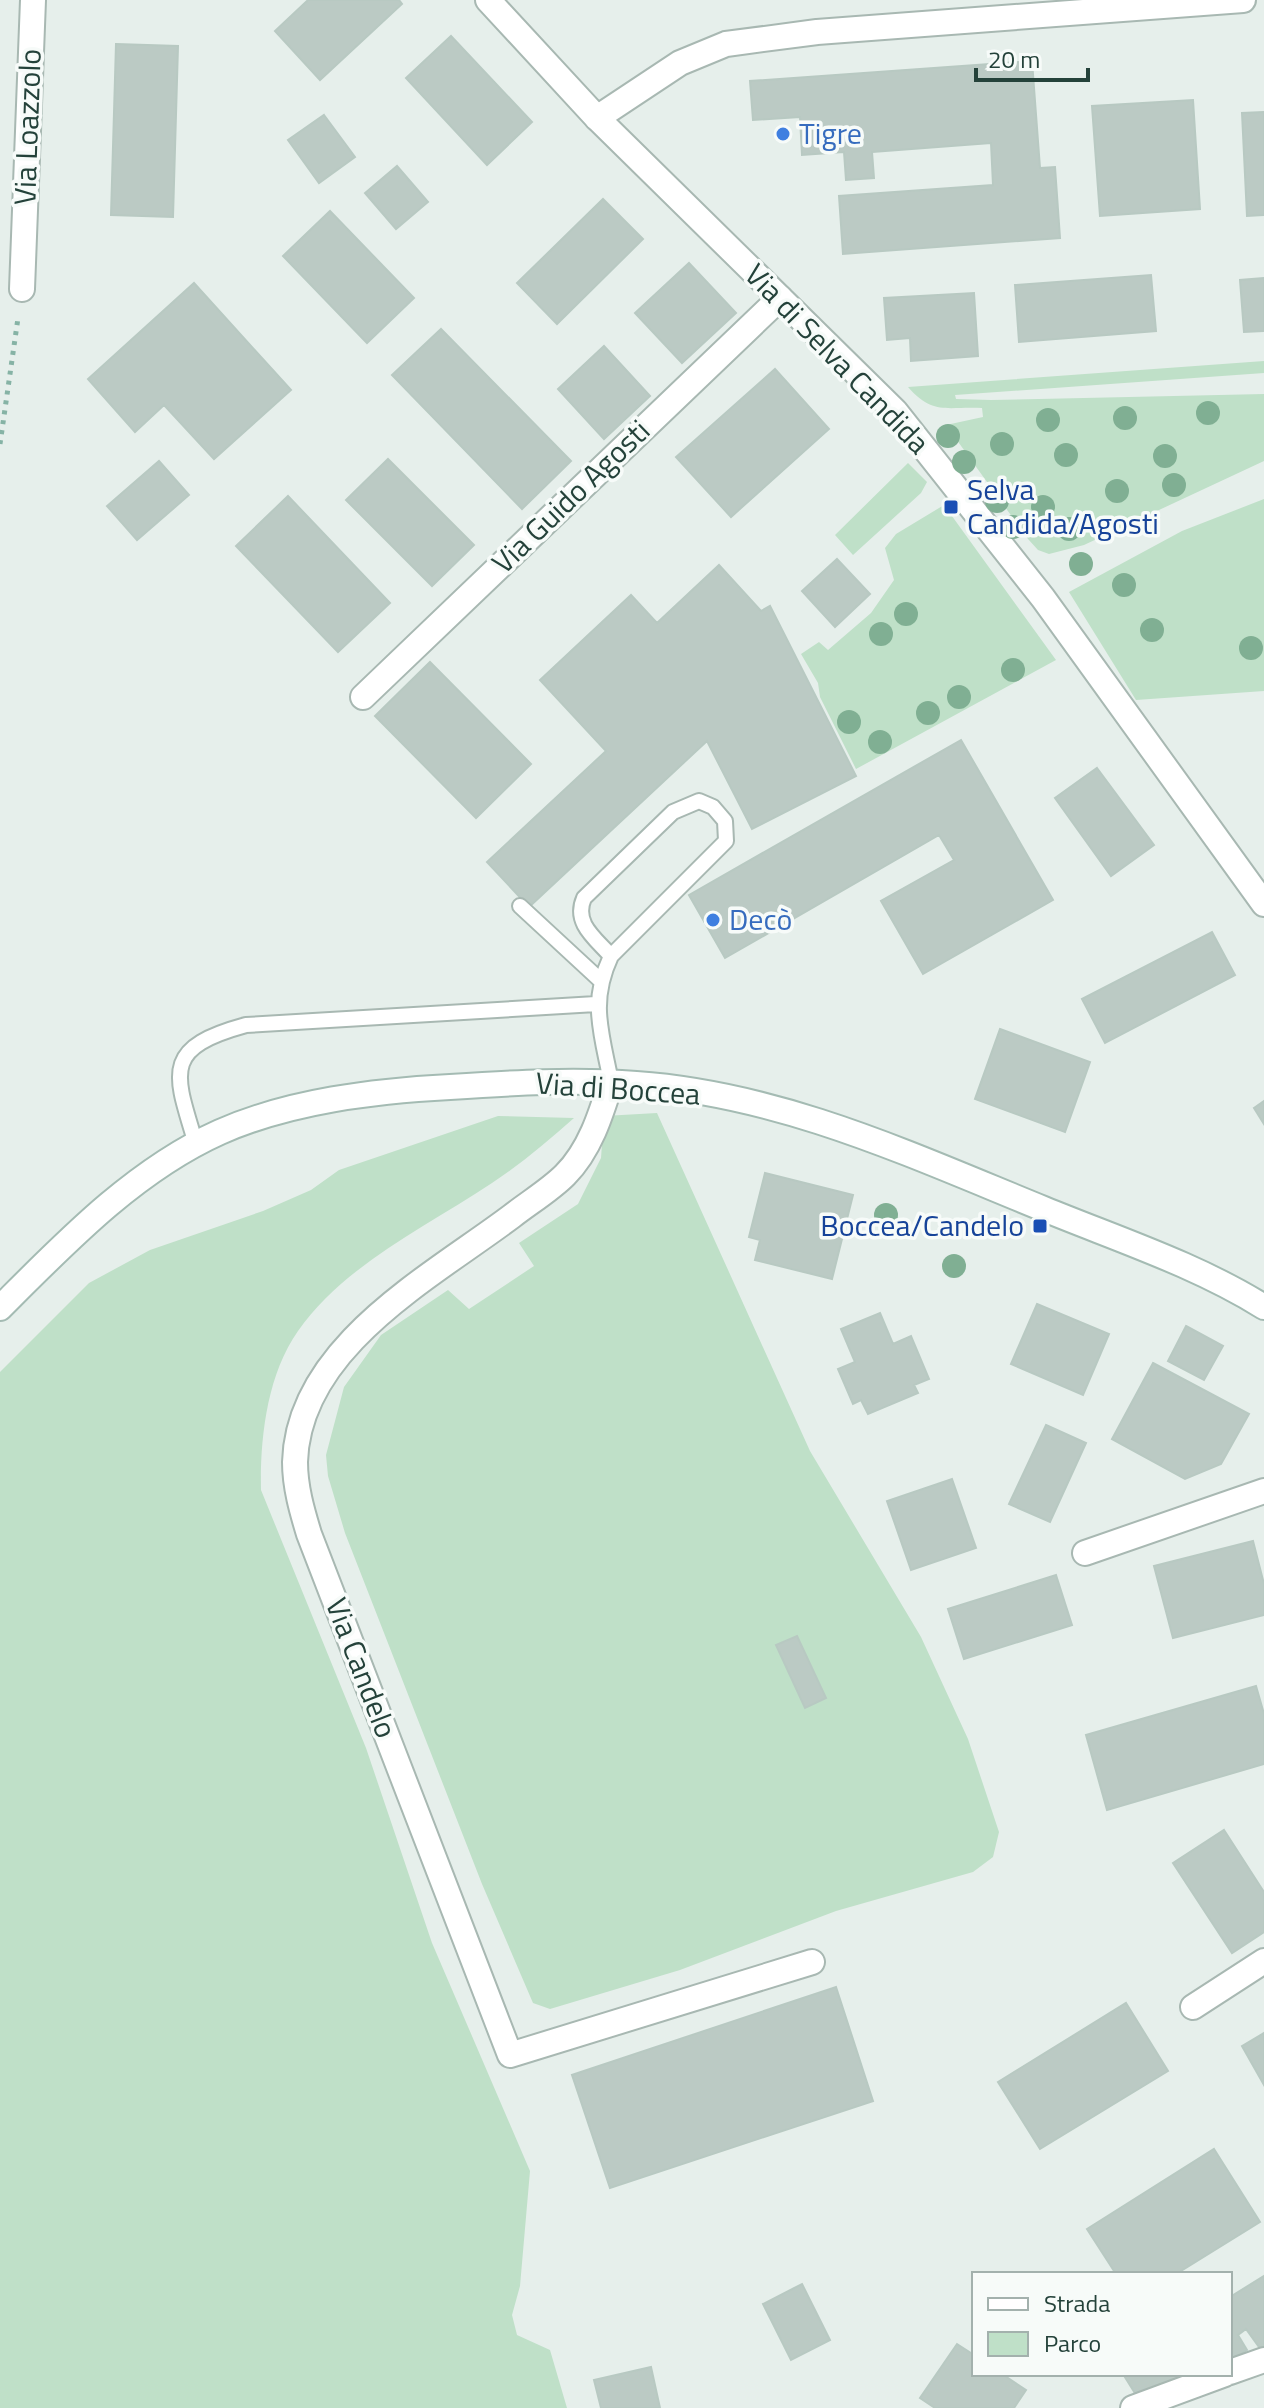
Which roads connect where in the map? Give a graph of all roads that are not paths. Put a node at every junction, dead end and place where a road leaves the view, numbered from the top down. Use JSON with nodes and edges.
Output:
{"nodes":[{"id":1,"x":33,"y":0,"type":"edge"},
{"id":2,"x":488,"y":0,"type":"edge"},
{"id":3,"x":1243,"y":0,"type":"edge"},
{"id":4,"x":597,"y":118,"type":"junction"},
{"id":5,"x":22,"y":289,"type":"road end"},
{"id":6,"x":780,"y":298,"type":"junction"},
{"id":7,"x":363,"y":697,"type":"dead end"},
{"id":8,"x":1264,"y":904,"type":"edge"},
{"id":9,"x":520,"y":906,"type":"dead end"},
{"id":10,"x":611,"y":956,"type":"junction"},
{"id":11,"x":600,"y":980,"type":"junction"},
{"id":12,"x":596,"y":1004,"type":"junction"},
{"id":13,"x":611,"y":1082,"type":"junction"},
{"id":14,"x":196,"y":1144,"type":"junction"},
{"id":15,"x":1264,"y":1307,"type":"edge"},
{"id":16,"x":0,"y":1308,"type":"edge"},
{"id":17,"x":1264,"y":1491,"type":"edge"},
{"id":18,"x":1085,"y":1553,"type":"dead end"},
{"id":19,"x":1264,"y":1961,"type":"edge"},
{"id":20,"x":812,"y":1962,"type":"dead end"},
{"id":21,"x":1193,"y":2007,"type":"dead end"},
{"id":22,"x":1264,"y":2360,"type":"edge"},
{"id":23,"x":1232,"y":2371,"type":"edge"},
{"id":24,"x":1219,"y":2376,"type":"edge"},
{"id":25,"x":1133,"y":2408,"type":"edge"}],
"edges":[{"from":1,"to":5,"type":"street","name":"Via Loazzolo"},
{"from":2,"to":4,"type":"street","name":"Via di Selva Candida"},
{"from":3,"to":4,"type":"street"},
{"from":4,"to":6,"type":"street","name":"Via di Selva Candida"},
{"from":6,"to":7,"type":"street","name":"Via Guido Agosti"},
{"from":6,"to":8,"type":"street","name":"Via di Selva Candida"},
{"from":9,"to":11,"type":"lane"},
{"from":10,"to":10,"type":"lane"},
{"from":10,"to":11,"type":"lane"},
{"from":11,"to":12,"type":"lane"},
{"from":12,"to":13,"type":"lane"},
{"from":12,"to":14,"type":"lane"},
{"from":13,"to":14,"type":"street","name":"Via di Boccea"},
{"from":13,"to":15,"type":"street","name":"Via di Boccea"},
{"from":13,"to":20,"type":"street","name":"Via Candelo"},
{"from":14,"to":16,"type":"street","name":"Via di Boccea"},
{"from":17,"to":18,"type":"street"},
{"from":19,"to":21,"type":"street"},
{"from":22,"to":23,"type":"street"},
{"from":24,"to":25,"type":"street"}]}
